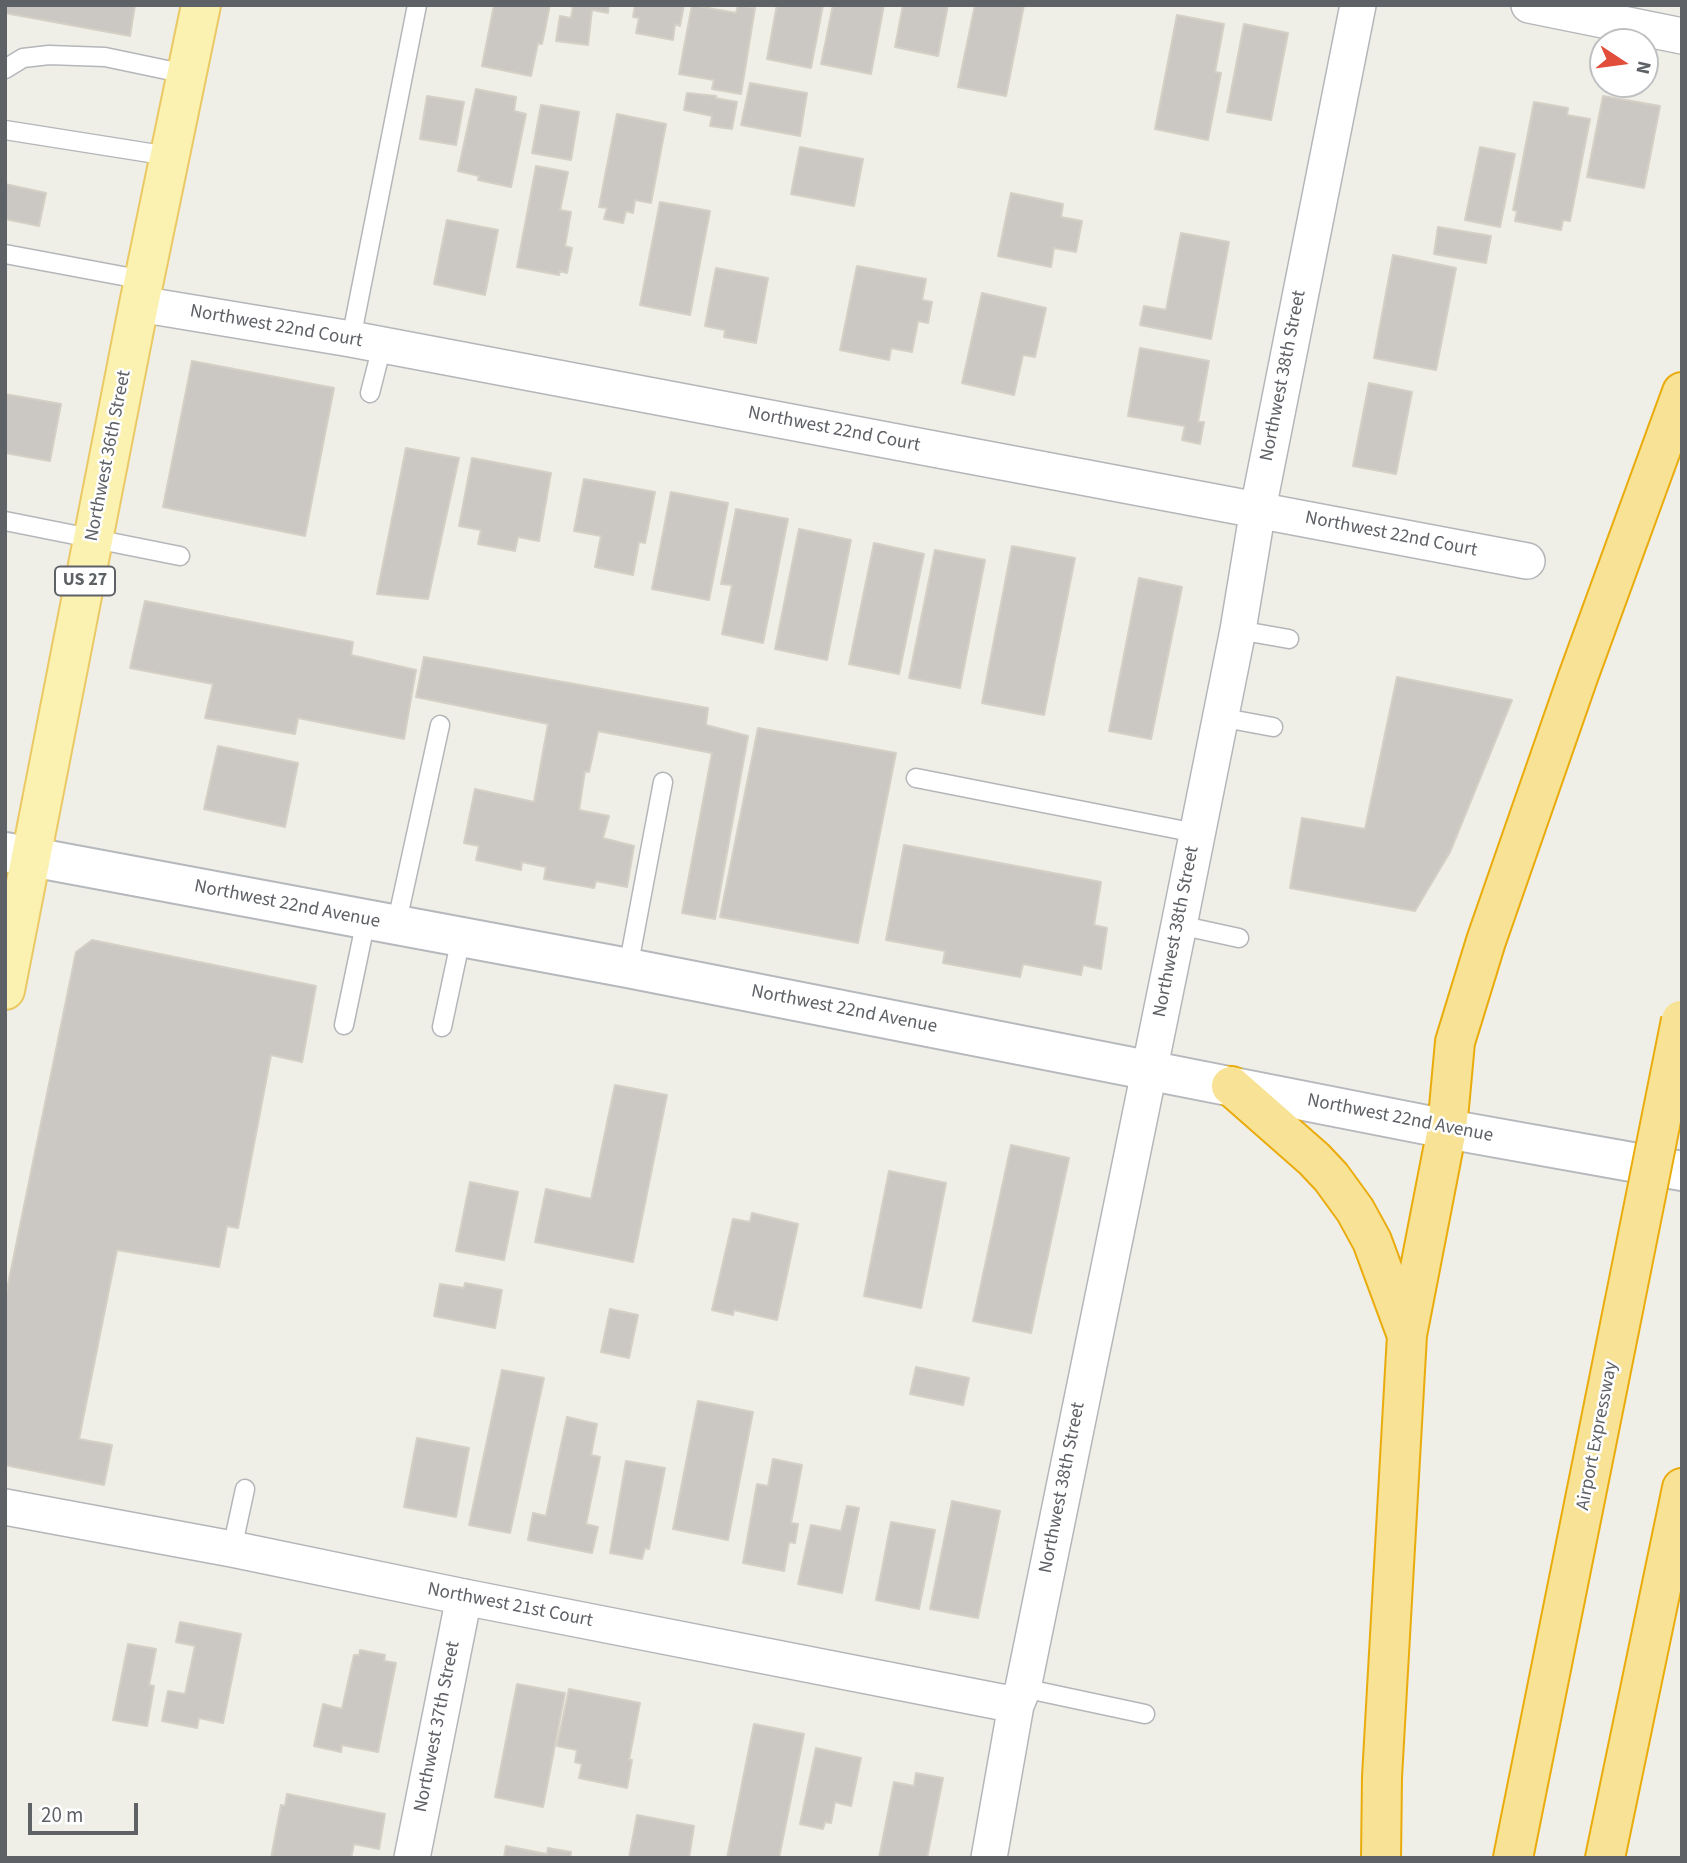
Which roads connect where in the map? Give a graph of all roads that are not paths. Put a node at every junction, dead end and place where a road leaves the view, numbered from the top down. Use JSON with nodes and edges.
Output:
{"nodes":[{"id":1,"x":201,"y":5,"type":"edge"},
{"id":2,"x":417,"y":5,"type":"edge"},
{"id":3,"x":1358,"y":5,"type":"edge"},
{"id":4,"x":1529,"y":5,"type":"edge"},
{"id":5,"x":1682,"y":36,"type":"edge"},
{"id":6,"x":5,"y":69,"type":"edge"},
{"id":7,"x":186,"y":74,"type":"junction"},
{"id":8,"x":5,"y":130,"type":"edge"},
{"id":9,"x":169,"y":156,"type":"junction"},
{"id":10,"x":5,"y":254,"type":"edge"},
{"id":11,"x":142,"y":292,"type":"junction"},
{"id":12,"x":367,"y":342,"type":"junction"},
{"id":13,"x":1682,"y":392,"type":"edge"},
{"id":14,"x":370,"y":393,"type":"dead end"},
{"id":15,"x":1258,"y":509,"type":"junction"},
{"id":16,"x":5,"y":521,"type":"edge"},
{"id":17,"x":93,"y":539,"type":"junction"},
{"id":18,"x":180,"y":556,"type":"dead end"},
{"id":19,"x":1527,"y":561,"type":"dead end"},
{"id":20,"x":1238,"y":630,"type":"junction"},
{"id":21,"x":1289,"y":639,"type":"dead end"},
{"id":22,"x":1219,"y":717,"type":"junction"},
{"id":23,"x":440,"y":725,"type":"dead end"},
{"id":24,"x":1273,"y":727,"type":"dead end"},
{"id":25,"x":916,"y":778,"type":"dead end"},
{"id":26,"x":663,"y":782,"type":"dead end"},
{"id":27,"x":1196,"y":833,"type":"junction"},
{"id":28,"x":18,"y":854,"type":"edge"},
{"id":29,"x":381,"y":923,"type":"junction"},
{"id":30,"x":1179,"y":925,"type":"junction"},
{"id":31,"x":461,"y":938,"type":"junction"},
{"id":32,"x":1239,"y":938,"type":"dead end"},
{"id":33,"x":628,"y":968,"type":"junction"},
{"id":34,"x":5,"y":989,"type":"edge"},
{"id":35,"x":1681,"y":1018,"type":"edge"},
{"id":36,"x":344,"y":1025,"type":"dead end"},
{"id":37,"x":442,"y":1027,"type":"dead end"},
{"id":38,"x":1149,"y":1069,"type":"junction"},
{"id":39,"x":1231,"y":1086,"type":"junction"},
{"id":40,"x":1447,"y":1129,"type":"junction"},
{"id":41,"x":1682,"y":1171,"type":"edge"},
{"id":42,"x":1407,"y":1335,"type":"junction"},
{"id":43,"x":1682,"y":1488,"type":"edge"},
{"id":44,"x":245,"y":1489,"type":"dead end"},
{"id":45,"x":5,"y":1507,"type":"edge"},
{"id":46,"x":232,"y":1549,"type":"junction"},
{"id":47,"x":464,"y":1597,"type":"junction"},
{"id":48,"x":1019,"y":1696,"type":"junction"},
{"id":49,"x":1145,"y":1714,"type":"dead end"},
{"id":50,"x":412,"y":1858,"type":"edge"},
{"id":51,"x":989,"y":1858,"type":"edge"},
{"id":52,"x":1381,"y":1858,"type":"edge"},
{"id":53,"x":1513,"y":1858,"type":"edge"},
{"id":54,"x":1605,"y":1858,"type":"edge"}],
"edges":[{"from":1,"to":7,"type":"main road","name":"Northwest 36th Street","number":"US 27"},
{"from":2,"to":12,"type":"lane"},
{"from":3,"to":15,"type":"street","name":"Northwest 38th Street"},
{"from":4,"to":5,"type":"street"},
{"from":6,"to":7,"type":"lane"},
{"from":7,"to":9,"type":"main road","name":"Northwest 36th Street","number":"US 27"},
{"from":8,"to":9,"type":"lane"},
{"from":9,"to":11,"type":"main road","name":"Northwest 36th Street","number":"US 27"},
{"from":10,"to":11,"type":"lane"},
{"from":11,"to":12,"type":"street","name":"Northwest 22nd Court"},
{"from":11,"to":17,"type":"main road","name":"Northwest 36th Street","number":"US 27"},
{"from":12,"to":14,"type":"lane"},
{"from":12,"to":15,"type":"street","name":"Northwest 22nd Court"},
{"from":13,"to":40,"type":"highway"},
{"from":15,"to":19,"type":"street","name":"Northwest 22nd Court"},
{"from":15,"to":20,"type":"street","name":"Northwest 38th Street"},
{"from":16,"to":17,"type":"lane"},
{"from":17,"to":18,"type":"lane"},
{"from":17,"to":28,"type":"main road","name":"Northwest 36th Street","number":"US 27"},
{"from":20,"to":21,"type":"lane"},
{"from":20,"to":22,"type":"street","name":"Northwest 38th Street"},
{"from":22,"to":24,"type":"lane"},
{"from":22,"to":27,"type":"street","name":"Northwest 38th Street"},
{"from":23,"to":29,"type":"lane"},
{"from":25,"to":27,"type":"lane"},
{"from":26,"to":33,"type":"lane"},
{"from":27,"to":30,"type":"street","name":"Northwest 38th Street"},
{"from":28,"to":29,"type":"main road","name":"Northwest 22nd Avenue"},
{"from":28,"to":34,"type":"main road","name":"Northwest 36th Street","number":"US 27"},
{"from":29,"to":31,"type":"main road","name":"Northwest 22nd Avenue"},
{"from":29,"to":36,"type":"lane"},
{"from":30,"to":32,"type":"lane"},
{"from":30,"to":38,"type":"street","name":"Northwest 38th Street"},
{"from":31,"to":33,"type":"main road","name":"Northwest 22nd Avenue"},
{"from":31,"to":37,"type":"lane"},
{"from":33,"to":38,"type":"main road","name":"Northwest 22nd Avenue"},
{"from":35,"to":53,"type":"highway","name":"Airport Expressway","bridge":true},
{"from":38,"to":39,"type":"main road","name":"Northwest 22nd Avenue"},
{"from":38,"to":48,"type":"street","name":"Northwest 38th Street"},
{"from":39,"to":40,"type":"main road","name":"Northwest 22nd Avenue"},
{"from":39,"to":42,"type":"highway"},
{"from":40,"to":41,"type":"main road","name":"Northwest 22nd Avenue"},
{"from":40,"to":42,"type":"highway"},
{"from":42,"to":52,"type":"highway"},
{"from":43,"to":54,"type":"highway"},
{"from":44,"to":46,"type":"lane"},
{"from":45,"to":46,"type":"street","name":"Northwest 21st Court"},
{"from":46,"to":47,"type":"street","name":"Northwest 21st Court"},
{"from":47,"to":48,"type":"street","name":"Northwest 21st Court"},
{"from":47,"to":50,"type":"street","name":"Northwest 37th Street"},
{"from":48,"to":49,"type":"lane"},
{"from":48,"to":51,"type":"street","name":"Northwest 38th Street"}]}
